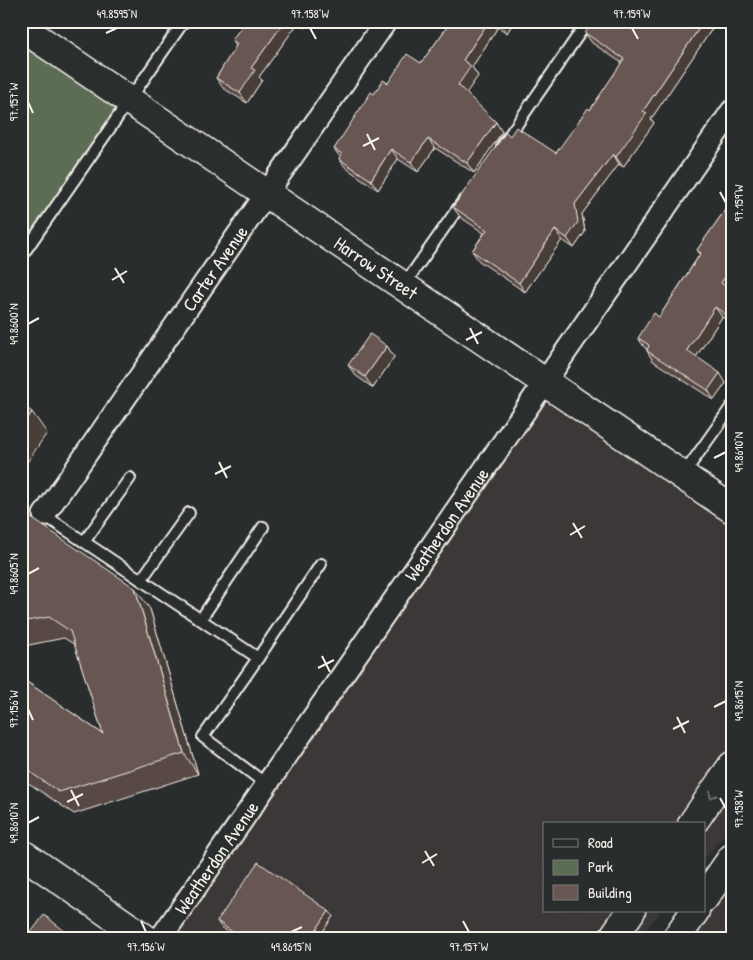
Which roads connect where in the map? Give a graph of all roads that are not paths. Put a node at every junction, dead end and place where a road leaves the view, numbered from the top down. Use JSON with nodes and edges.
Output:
{"nodes":[{"id":1,"x":184,"y":21,"type":"edge"},
{"id":2,"x":386,"y":21,"type":"edge"},
{"id":3,"x":588,"y":21,"type":"edge"},
{"id":4,"x":21,"y":27,"type":"edge"},
{"id":5,"x":129,"y":100,"type":"junction"},
{"id":6,"x":732,"y":111,"type":"edge"},
{"id":7,"x":498,"y":152,"type":"edge"},
{"id":8,"x":469,"y":192,"type":"edge"},
{"id":9,"x":267,"y":193,"type":"junction"},
{"id":10,"x":21,"y":257,"type":"edge"},
{"id":11,"x":404,"y":286,"type":"junction"},
{"id":12,"x":544,"y":382,"type":"junction"},
{"id":13,"x":732,"y":406,"type":"edge"},
{"id":14,"x":683,"y":476,"type":"junction"},
{"id":15,"x":130,"y":478,"type":"dead end"},
{"id":16,"x":732,"y":508,"type":"edge"},
{"id":17,"x":189,"y":513,"type":"dead end"},
{"id":18,"x":44,"y":515,"type":"joint"},
{"id":19,"x":263,"y":527,"type":"dead end"},
{"id":20,"x":84,"y":542,"type":"junction"},
{"id":21,"x":321,"y":564,"type":"dead end"},
{"id":22,"x":141,"y":580,"type":"junction"},
{"id":23,"x":201,"y":619,"type":"junction"},
{"id":24,"x":258,"y":658,"type":"junction"},
{"id":25,"x":732,"y":766,"type":"edge"},
{"id":26,"x":266,"y":784,"type":"junction"},
{"id":27,"x":693,"y":822,"type":"edge"},
{"id":28,"x":21,"y":853,"type":"edge"},
{"id":29,"x":732,"y":858,"type":"edge"},
{"id":30,"x":706,"y":895,"type":"edge"},
{"id":31,"x":630,"y":912,"type":"edge"},
{"id":32,"x":694,"y":912,"type":"edge"},
{"id":33,"x":146,"y":939,"type":"edge"},
{"id":34,"x":160,"y":939,"type":"edge"},
{"id":35,"x":612,"y":939,"type":"edge"},
{"id":36,"x":676,"y":939,"type":"edge"}],
"edges":[{"from":1,"to":5,"type":"lane"},
{"from":2,"to":9,"type":"street","name":"Carter Avenue"},
{"from":3,"to":7,"type":"lane"},
{"from":4,"to":5,"type":"street","name":"Harrow Street"},
{"from":5,"to":9,"type":"street","name":"Harrow Street"},
{"from":5,"to":10,"type":"lane"},
{"from":6,"to":12,"type":"street","name":"Weatherdon Avenue"},
{"from":8,"to":11,"type":"lane"},
{"from":9,"to":11,"type":"street","name":"Harrow Street"},
{"from":9,"to":18,"type":"street","name":"Carter Avenue"},
{"from":11,"to":12,"type":"street","name":"Harrow Street"},
{"from":12,"to":14,"type":"street","name":"Harrow Street"},
{"from":12,"to":26,"type":"street","name":"Weatherdon Avenue"},
{"from":13,"to":14,"type":"lane"},
{"from":14,"to":16,"type":"street","name":"Harrow Street"},
{"from":15,"to":20,"type":"lane"},
{"from":17,"to":22,"type":"lane"},
{"from":18,"to":20,"type":"lane"},
{"from":19,"to":23,"type":"lane"},
{"from":20,"to":22,"type":"lane"},
{"from":21,"to":24,"type":"lane"},
{"from":22,"to":23,"type":"lane"},
{"from":23,"to":24,"type":"lane"},
{"from":24,"to":26,"type":"lane"},
{"from":25,"to":27,"type":"street","one_way":true},
{"from":26,"to":34,"type":"street","name":"Weatherdon Avenue"},
{"from":28,"to":33,"type":"street"},
{"from":29,"to":30,"type":"street"},
{"from":31,"to":35,"type":"street"},
{"from":32,"to":36,"type":"street"}]}
